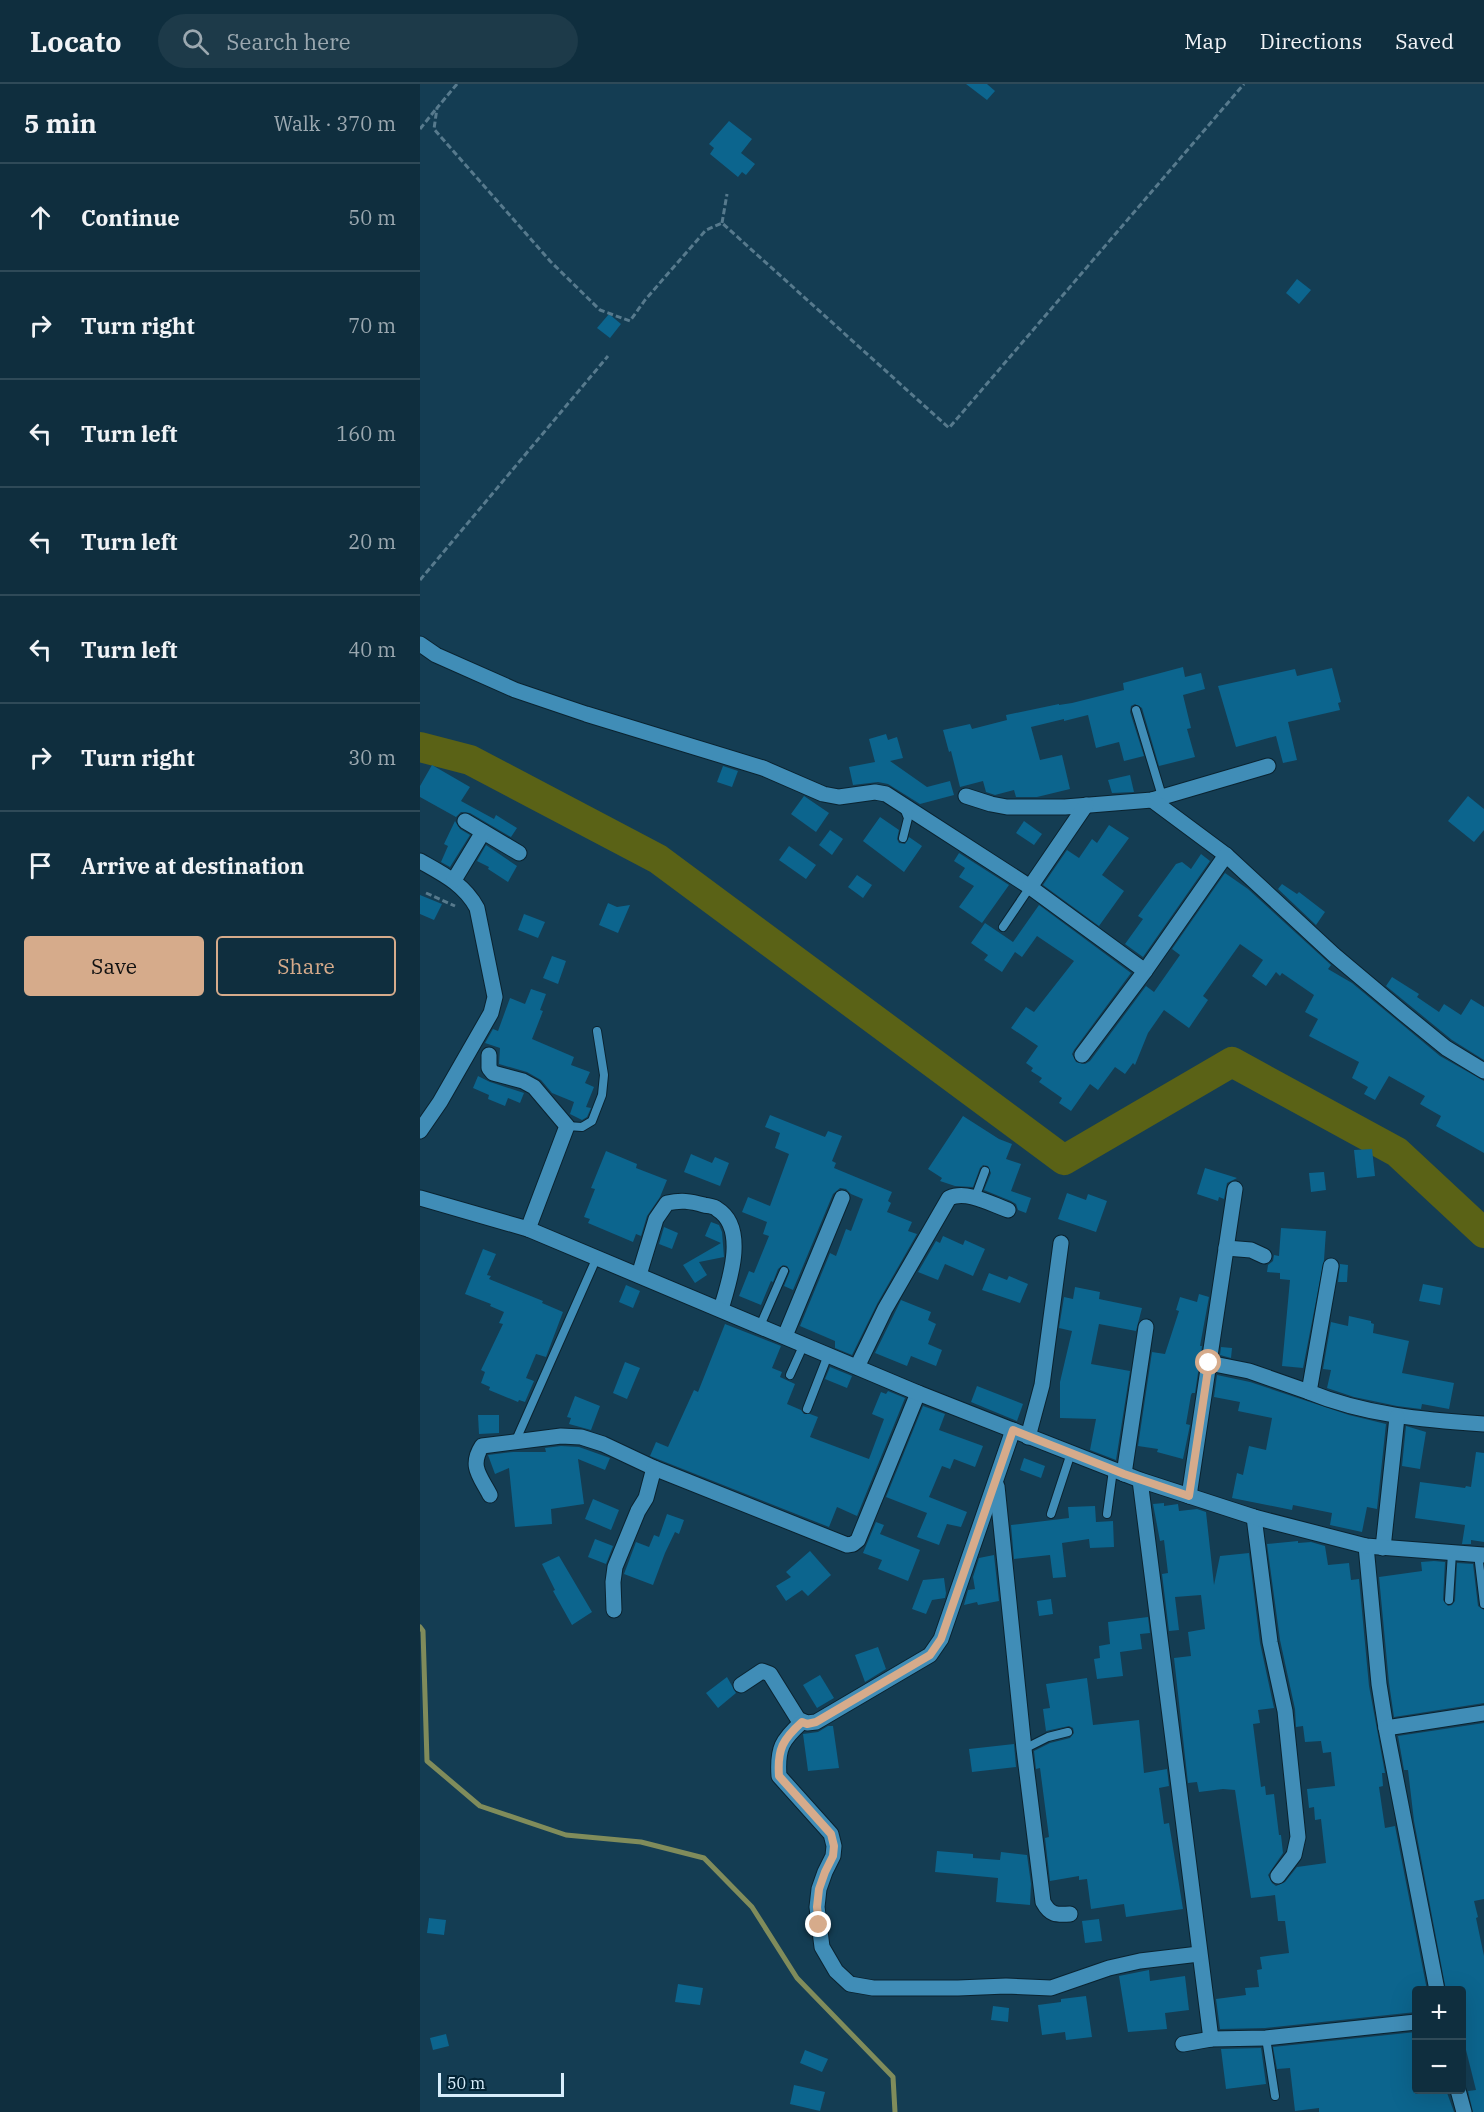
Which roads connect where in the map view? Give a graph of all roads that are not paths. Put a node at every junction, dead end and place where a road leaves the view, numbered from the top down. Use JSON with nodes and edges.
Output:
{"nodes":[{"id":1,"x":420,"y":644,"type":"edge"},
{"id":2,"x":1136,"y":710,"type":"dead end"},
{"id":3,"x":1268,"y":766,"type":"dead end"},
{"id":4,"x":966,"y":796,"type":"dead end"},
{"id":5,"x":1157,"y":798,"type":"junction"},
{"id":6,"x":902,"y":804,"type":"junction"},
{"id":7,"x":1086,"y":805,"type":"junction"},
{"id":8,"x":465,"y":821,"type":"dead end"},
{"id":9,"x":483,"y":832,"type":"junction"},
{"id":10,"x":903,"y":838,"type":"dead end"},
{"id":11,"x":519,"y":853,"type":"dead end"},
{"id":12,"x":1226,"y":855,"type":"junction"},
{"id":13,"x":420,"y":861,"type":"edge"},
{"id":14,"x":454,"y":880,"type":"junction"},
{"id":15,"x":1029,"y":887,"type":"junction"},
{"id":16,"x":1003,"y":927,"type":"dead end"},
{"id":17,"x":1144,"y":971,"type":"junction"},
{"id":18,"x":597,"y":1031,"type":"dead end"},
{"id":19,"x":489,"y":1055,"type":"dead end"},
{"id":20,"x":1082,"y":1055,"type":"dead end"},
{"id":21,"x":1484,"y":1071,"type":"edge"},
{"id":22,"x":567,"y":1126,"type":"junction"},
{"id":23,"x":420,"y":1131,"type":"edge"},
{"id":24,"x":985,"y":1171,"type":"dead end"},
{"id":25,"x":1235,"y":1189,"type":"dead end"},
{"id":26,"x":420,"y":1198,"type":"edge"},
{"id":27,"x":842,"y":1198,"type":"dead end"},
{"id":28,"x":975,"y":1198,"type":"junction"},
{"id":29,"x":1008,"y":1210,"type":"dead end"},
{"id":30,"x":528,"y":1229,"type":"junction"},
{"id":31,"x":1061,"y":1243,"type":"dead end"},
{"id":32,"x":1226,"y":1248,"type":"junction"},
{"id":33,"x":1264,"y":1256,"type":"dead end"},
{"id":34,"x":597,"y":1257,"type":"junction"},
{"id":35,"x":1331,"y":1266,"type":"dead end"},
{"id":36,"x":784,"y":1271,"type":"dead end"},
{"id":37,"x":639,"y":1275,"type":"junction"},
{"id":38,"x":721,"y":1309,"type":"junction"},
{"id":39,"x":760,"y":1326,"type":"junction"},
{"id":40,"x":1146,"y":1327,"type":"dead end"},
{"id":41,"x":785,"y":1336,"type":"junction"},
{"id":42,"x":804,"y":1344,"type":"junction"},
{"id":43,"x":828,"y":1355,"type":"junction"},
{"id":44,"x":1209,"y":1363,"type":"junction"},
{"id":45,"x":857,"y":1367,"type":"junction"},
{"id":46,"x":790,"y":1375,"type":"dead end"},
{"id":47,"x":1309,"y":1392,"type":"junction"},
{"id":48,"x":918,"y":1393,"type":"junction"},
{"id":49,"x":807,"y":1409,"type":"dead end"},
{"id":50,"x":1397,"y":1417,"type":"junction"},
{"id":51,"x":1484,"y":1424,"type":"edge"},
{"id":52,"x":1013,"y":1430,"type":"junction"},
{"id":53,"x":1028,"y":1437,"type":"junction"},
{"id":54,"x":516,"y":1440,"type":"junction"},
{"id":55,"x":1071,"y":1453,"type":"junction"},
{"id":56,"x":654,"y":1468,"type":"junction"},
{"id":57,"x":1118,"y":1472,"type":"junction"},
{"id":58,"x":996,"y":1480,"type":"junction"},
{"id":59,"x":1140,"y":1480,"type":"junction"},
{"id":60,"x":489,"y":1495,"type":"dead end"},
{"id":61,"x":1189,"y":1496,"type":"junction"},
{"id":62,"x":1051,"y":1514,"type":"dead end"},
{"id":63,"x":1107,"y":1514,"type":"dead end"},
{"id":64,"x":1254,"y":1517,"type":"junction"},
{"id":65,"x":1366,"y":1546,"type":"junction"},
{"id":66,"x":1383,"y":1548,"type":"junction"},
{"id":67,"x":1452,"y":1553,"type":"junction"},
{"id":68,"x":1481,"y":1554,"type":"edge"},
{"id":69,"x":1449,"y":1600,"type":"dead end"},
{"id":70,"x":1484,"y":1604,"type":"edge"},
{"id":71,"x":614,"y":1610,"type":"dead end"},
{"id":72,"x":741,"y":1685,"type":"dead end"},
{"id":73,"x":1484,"y":1713,"type":"edge"},
{"id":74,"x":802,"y":1722,"type":"junction"},
{"id":75,"x":1386,"y":1728,"type":"junction"},
{"id":76,"x":1068,"y":1732,"type":"dead end"},
{"id":77,"x":1024,"y":1749,"type":"junction"},
{"id":78,"x":1278,"y":1876,"type":"dead end"},
{"id":79,"x":1070,"y":1914,"type":"dead end"},
{"id":80,"x":1199,"y":1954,"type":"junction"},
{"id":81,"x":1436,"y":1986,"type":"edge"},
{"id":82,"x":1412,"y":2022,"type":"edge"},
{"id":83,"x":1266,"y":2038,"type":"junction"},
{"id":84,"x":1211,"y":2039,"type":"junction"},
{"id":85,"x":1183,"y":2044,"type":"dead end"},
{"id":86,"x":1459,"y":2094,"type":"edge"},
{"id":87,"x":1275,"y":2096,"type":"dead end"},
{"id":88,"x":1464,"y":2112,"type":"edge"}],
"edges":[{"from":1,"to":6,"type":"street"},
{"from":2,"to":5,"type":"lane"},
{"from":3,"to":5,"type":"street"},
{"from":4,"to":7,"type":"street"},
{"from":5,"to":7,"type":"street"},
{"from":5,"to":12,"type":"street"},
{"from":6,"to":10,"type":"lane"},
{"from":6,"to":15,"type":"street"},
{"from":7,"to":15,"type":"street"},
{"from":8,"to":9,"type":"street"},
{"from":9,"to":11,"type":"street"},
{"from":9,"to":14,"type":"street"},
{"from":12,"to":17,"type":"street"},
{"from":12,"to":21,"type":"street"},
{"from":13,"to":14,"type":"street"},
{"from":14,"to":23,"type":"street"},
{"from":15,"to":16,"type":"lane"},
{"from":15,"to":17,"type":"street"},
{"from":17,"to":20,"type":"street"},
{"from":18,"to":22,"type":"lane"},
{"from":19,"to":22,"type":"street"},
{"from":22,"to":30,"type":"street"},
{"from":24,"to":28,"type":"lane"},
{"from":25,"to":32,"type":"street"},
{"from":26,"to":30,"type":"street"},
{"from":27,"to":41,"type":"street"},
{"from":28,"to":29,"type":"street"},
{"from":28,"to":45,"type":"street"},
{"from":30,"to":34,"type":"street"},
{"from":31,"to":53,"type":"street"},
{"from":32,"to":33,"type":"street"},
{"from":32,"to":44,"type":"street"},
{"from":34,"to":37,"type":"street"},
{"from":34,"to":54,"type":"lane"},
{"from":35,"to":47,"type":"street"},
{"from":36,"to":39,"type":"lane"},
{"from":37,"to":38,"type":"street"},
{"from":37,"to":38,"type":"street"},
{"from":38,"to":39,"type":"street"},
{"from":39,"to":41,"type":"street"},
{"from":40,"to":57,"type":"street"},
{"from":41,"to":42,"type":"street"},
{"from":42,"to":43,"type":"street"},
{"from":42,"to":46,"type":"lane"},
{"from":43,"to":45,"type":"street"},
{"from":43,"to":49,"type":"lane"},
{"from":44,"to":47,"type":"street"},
{"from":44,"to":61,"type":"street"},
{"from":45,"to":48,"type":"street"},
{"from":47,"to":50,"type":"street"},
{"from":48,"to":52,"type":"street"},
{"from":48,"to":56,"type":"street"},
{"from":50,"to":51,"type":"street"},
{"from":50,"to":66,"type":"street"},
{"from":52,"to":53,"type":"street"},
{"from":52,"to":58,"type":"street"},
{"from":53,"to":55,"type":"street"},
{"from":54,"to":56,"type":"street"},
{"from":54,"to":60,"type":"street"},
{"from":55,"to":57,"type":"street"},
{"from":55,"to":62,"type":"lane"},
{"from":56,"to":71,"type":"street"},
{"from":57,"to":59,"type":"street"},
{"from":57,"to":63,"type":"lane"},
{"from":58,"to":74,"type":"street"},
{"from":58,"to":77,"type":"street"},
{"from":59,"to":61,"type":"street"},
{"from":59,"to":80,"type":"street"},
{"from":61,"to":64,"type":"street"},
{"from":64,"to":65,"type":"street"},
{"from":64,"to":78,"type":"street"},
{"from":65,"to":66,"type":"street"},
{"from":65,"to":75,"type":"street"},
{"from":66,"to":67,"type":"street"},
{"from":67,"to":68,"type":"street"},
{"from":67,"to":69,"type":"lane"},
{"from":68,"to":70,"type":"lane"},
{"from":72,"to":74,"type":"street"},
{"from":73,"to":75,"type":"street"},
{"from":74,"to":80,"type":"street"},
{"from":75,"to":81,"type":"street"},
{"from":76,"to":77,"type":"lane"},
{"from":77,"to":79,"type":"street"},
{"from":80,"to":84,"type":"street"},
{"from":82,"to":83,"type":"street"},
{"from":83,"to":84,"type":"street"},
{"from":83,"to":87,"type":"lane"},
{"from":84,"to":85,"type":"street"},
{"from":86,"to":88,"type":"street"}]}
